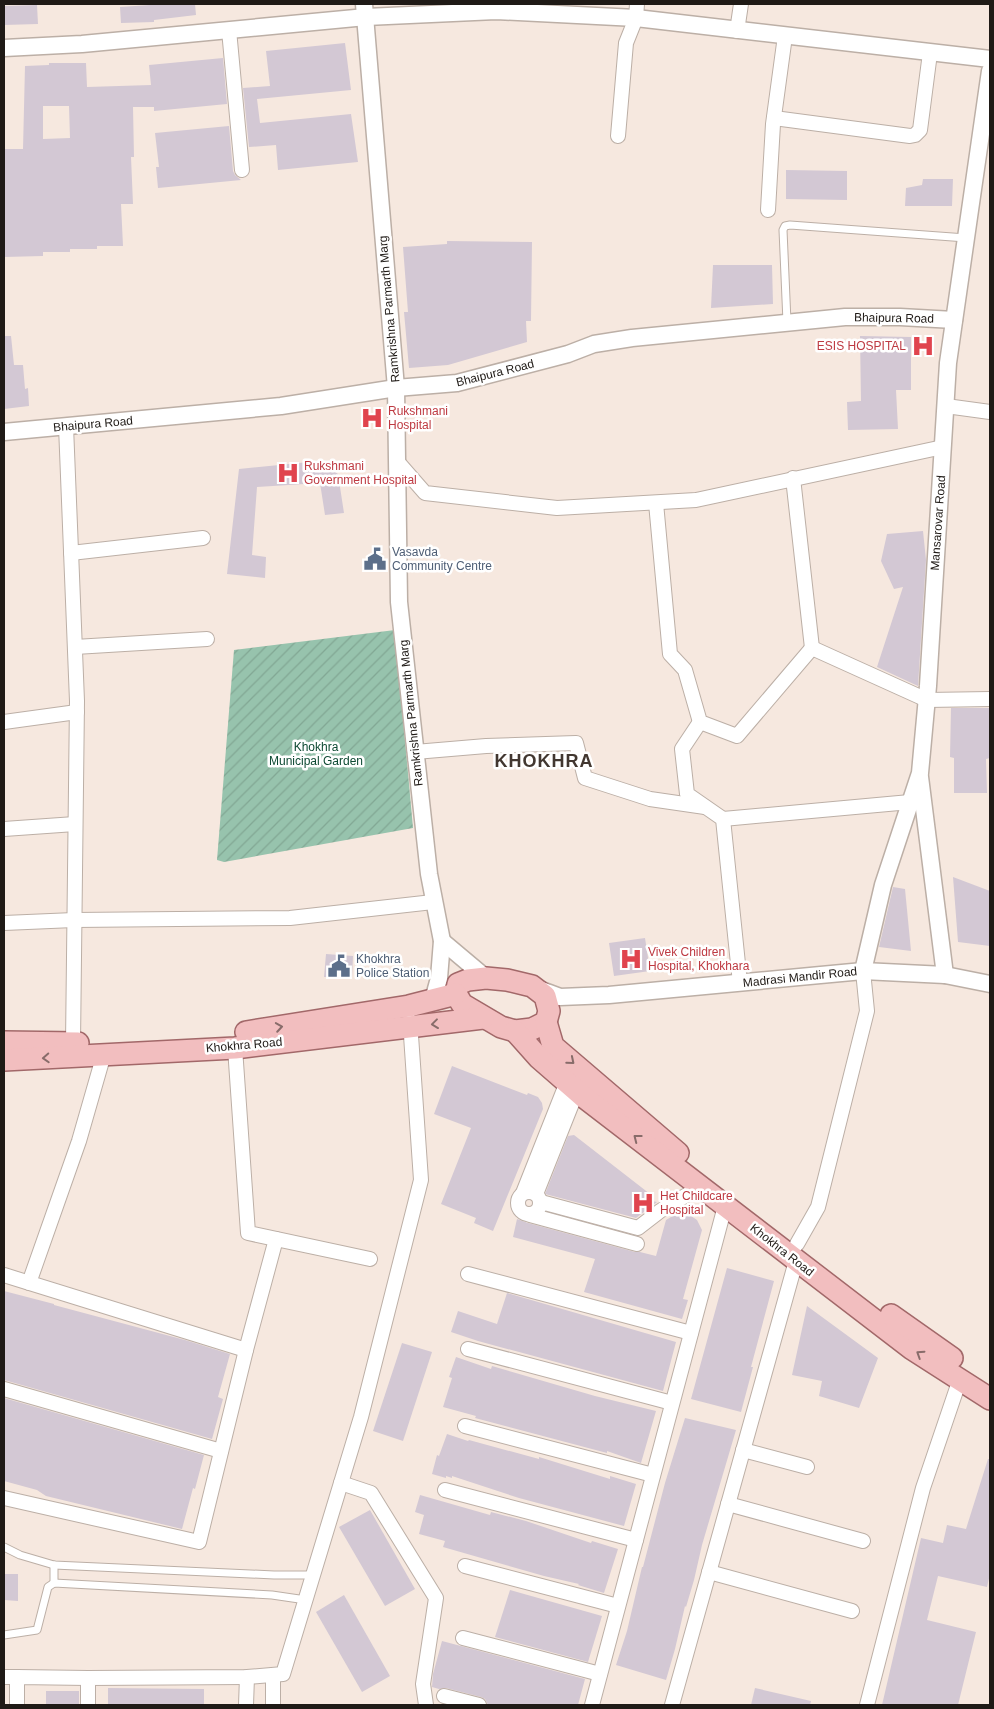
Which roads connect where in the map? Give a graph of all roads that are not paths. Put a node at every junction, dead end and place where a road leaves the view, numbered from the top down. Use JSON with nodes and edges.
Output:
{"nodes":[{"id":1,"x":741,"y":4,"type":"edge"},
{"id":2,"x":365,"y":11,"type":"edge"},
{"id":3,"x":637,"y":11,"type":"edge"},
{"id":4,"x":229,"y":30,"type":"junction"},
{"id":5,"x":737,"y":31,"type":"junction"},
{"id":6,"x":785,"y":36,"type":"junction"},
{"id":7,"x":4,"y":48,"type":"edge"},
{"id":8,"x":930,"y":53,"type":"junction"},
{"id":9,"x":990,"y":59,"type":"edge"},
{"id":10,"x":990,"y":71,"type":"edge"},
{"id":11,"x":774,"y":118,"type":"junction"},
{"id":12,"x":618,"y":136,"type":"dead end"},
{"id":13,"x":242,"y":170,"type":"dead end"},
{"id":14,"x":768,"y":210,"type":"dead end"},
{"id":15,"x":967,"y":238,"type":"junction"},
{"id":16,"x":954,"y":320,"type":"junction"},
{"id":17,"x":788,"y":322,"type":"junction"},
{"id":18,"x":396,"y":388,"type":"junction"},
{"id":19,"x":946,"y":406,"type":"junction"},
{"id":20,"x":990,"y":412,"type":"edge"},
{"id":21,"x":66,"y":426,"type":"junction"},
{"id":22,"x":4,"y":432,"type":"edge"},
{"id":23,"x":943,"y":447,"type":"junction"},
{"id":24,"x":397,"y":461,"type":"junction"},
{"id":25,"x":793,"y":478,"type":"junction"},
{"id":26,"x":656,"y":504,"type":"junction"},
{"id":27,"x":202,"y":538,"type":"dead end"},
{"id":28,"x":71,"y":553,"type":"junction"},
{"id":29,"x":207,"y":639,"type":"dead end"},
{"id":30,"x":75,"y":647,"type":"junction"},
{"id":31,"x":812,"y":648,"type":"junction"},
{"id":32,"x":990,"y":699,"type":"edge"},
{"id":33,"x":927,"y":700,"type":"junction"},
{"id":34,"x":76,"y":712,"type":"junction"},
{"id":35,"x":4,"y":722,"type":"edge"},
{"id":36,"x":700,"y":722,"type":"junction"},
{"id":37,"x":415,"y":752,"type":"junction"},
{"id":38,"x":920,"y":773,"type":"junction"},
{"id":39,"x":910,"y":802,"type":"junction"},
{"id":40,"x":705,"y":807,"type":"junction"},
{"id":41,"x":723,"y":819,"type":"junction"},
{"id":42,"x":75,"y":824,"type":"junction"},
{"id":43,"x":4,"y":829,"type":"edge"},
{"id":44,"x":433,"y":902,"type":"junction"},
{"id":45,"x":74,"y":920,"type":"junction"},
{"id":46,"x":4,"y":923,"type":"edge"},
{"id":47,"x":442,"y":942,"type":"junction"},
{"id":48,"x":863,"y":971,"type":"junction"},
{"id":49,"x":945,"y":975,"type":"junction"},
{"id":50,"x":486,"y":978,"type":"junction"},
{"id":51,"x":740,"y":983,"type":"junction"},
{"id":52,"x":990,"y":984,"type":"edge"},
{"id":53,"x":532,"y":986,"type":"junction"},
{"id":54,"x":456,"y":994,"type":"junction"},
{"id":55,"x":609,"y":995,"type":"junction"},
{"id":56,"x":433,"y":1000,"type":"junction"},
{"id":57,"x":410,"y":1016,"type":"junction"},
{"id":58,"x":548,"y":1016,"type":"junction"},
{"id":59,"x":483,"y":1018,"type":"junction"},
{"id":60,"x":515,"y":1031,"type":"junction"},
{"id":61,"x":4,"y":1042,"type":"edge"},
{"id":62,"x":73,"y":1043,"type":"junction"},
{"id":63,"x":235,"y":1048,"type":"junction"},
{"id":64,"x":104,"y":1054,"type":"junction"},
{"id":65,"x":4,"y":1060,"type":"edge"},
{"id":66,"x":572,"y":1087,"type":"junction"},
{"id":67,"x":700,"y":1187,"type":"junction"},
{"id":68,"x":534,"y":1196,"type":"junction"},
{"id":69,"x":725,"y":1206,"type":"junction"},
{"id":70,"x":530,"y":1215,"type":"junction"},
{"id":71,"x":276,"y":1239,"type":"junction"},
{"id":72,"x":637,"y":1244,"type":"dead end"},
{"id":73,"x":796,"y":1252,"type":"junction"},
{"id":74,"x":370,"y":1259,"type":"dead end"},
{"id":75,"x":468,"y":1274,"type":"dead end"},
{"id":76,"x":4,"y":1275,"type":"edge"},
{"id":77,"x":29,"y":1283,"type":"junction"},
{"id":78,"x":691,"y":1333,"type":"junction"},
{"id":79,"x":468,"y":1349,"type":"dead end"},
{"id":80,"x":246,"y":1350,"type":"junction"},
{"id":81,"x":960,"y":1379,"type":"junction"},
{"id":82,"x":990,"y":1382,"type":"edge"},
{"id":83,"x":4,"y":1389,"type":"edge"},
{"id":84,"x":990,"y":1399,"type":"edge"},
{"id":85,"x":672,"y":1403,"type":"junction"},
{"id":86,"x":465,"y":1426,"type":"dead end"},
{"id":87,"x":743,"y":1450,"type":"junction"},
{"id":88,"x":221,"y":1451,"type":"junction"},
{"id":89,"x":807,"y":1467,"type":"dead end"},
{"id":90,"x":653,"y":1475,"type":"junction"},
{"id":91,"x":341,"y":1483,"type":"junction"},
{"id":92,"x":445,"y":1490,"type":"dead end"},
{"id":93,"x":4,"y":1498,"type":"edge"},
{"id":94,"x":728,"y":1504,"type":"junction"},
{"id":95,"x":636,"y":1540,"type":"junction"},
{"id":96,"x":863,"y":1541,"type":"dead end"},
{"id":97,"x":4,"y":1547,"type":"edge"},
{"id":98,"x":54,"y":1565,"type":"junction"},
{"id":99,"x":465,"y":1566,"type":"dead end"},
{"id":100,"x":709,"y":1572,"type":"junction"},
{"id":101,"x":313,"y":1575,"type":"junction"},
{"id":102,"x":54,"y":1583,"type":"junction"},
{"id":103,"x":306,"y":1600,"type":"junction"},
{"id":104,"x":618,"y":1606,"type":"junction"},
{"id":105,"x":852,"y":1612,"type":"dead end"},
{"id":106,"x":4,"y":1635,"type":"edge"},
{"id":107,"x":463,"y":1638,"type":"dead end"},
{"id":108,"x":600,"y":1674,"type":"junction"},
{"id":109,"x":273,"y":1675,"type":"junction"},
{"id":110,"x":10,"y":1677,"type":"edge"},
{"id":111,"x":247,"y":1677,"type":"junction"},
{"id":112,"x":88,"y":1678,"type":"junction"},
{"id":113,"x":444,"y":1696,"type":"dead end"},
{"id":114,"x":17,"y":1705,"type":"edge"},
{"id":115,"x":88,"y":1705,"type":"edge"},
{"id":116,"x":246,"y":1705,"type":"edge"},
{"id":117,"x":273,"y":1705,"type":"edge"},
{"id":118,"x":426,"y":1705,"type":"edge"},
{"id":119,"x":479,"y":1705,"type":"edge"},
{"id":120,"x":592,"y":1705,"type":"edge"},
{"id":121,"x":672,"y":1705,"type":"edge"},
{"id":122,"x":867,"y":1705,"type":"edge"}],
"edges":[{"from":1,"to":5,"type":"street"},
{"from":2,"to":3,"type":"street"},
{"from":2,"to":4,"type":"street"},
{"from":2,"to":18,"type":"street","name":"Ramkrishna Parmarth Marg"},
{"from":3,"to":5,"type":"street"},
{"from":3,"to":12,"type":"street"},
{"from":4,"to":7,"type":"street"},
{"from":4,"to":13,"type":"street"},
{"from":5,"to":6,"type":"street"},
{"from":6,"to":8,"type":"street"},
{"from":6,"to":11,"type":"street"},
{"from":8,"to":9,"type":"street"},
{"from":8,"to":11,"type":"street"},
{"from":10,"to":15,"type":"street","name":"Mansarovar Road"},
{"from":11,"to":14,"type":"street"},
{"from":15,"to":16,"type":"street","name":"Mansarovar Road"},
{"from":15,"to":17,"type":"lane"},
{"from":16,"to":17,"type":"street","name":"Bhaipura Road"},
{"from":16,"to":19,"type":"street","name":"Mansarovar Road"},
{"from":17,"to":18,"type":"street","name":"Bhaipura Road"},
{"from":18,"to":21,"type":"street","name":"Bhaipura Road"},
{"from":18,"to":24,"type":"street","name":"Ramkrishna Parmarth Marg"},
{"from":19,"to":20,"type":"street"},
{"from":19,"to":23,"type":"street","name":"Mansarovar Road"},
{"from":21,"to":22,"type":"street","name":"Bhaipura Road"},
{"from":21,"to":28,"type":"street"},
{"from":23,"to":25,"type":"street"},
{"from":23,"to":33,"type":"street","name":"Mansarovar Road"},
{"from":24,"to":26,"type":"street"},
{"from":24,"to":37,"type":"street","name":"Ramkrishna Parmarth Marg"},
{"from":25,"to":26,"type":"street"},
{"from":25,"to":31,"type":"street"},
{"from":26,"to":36,"type":"street"},
{"from":27,"to":28,"type":"street"},
{"from":28,"to":30,"type":"street"},
{"from":29,"to":30,"type":"street"},
{"from":30,"to":34,"type":"street"},
{"from":31,"to":33,"type":"street"},
{"from":31,"to":36,"type":"street"},
{"from":32,"to":33,"type":"street"},
{"from":33,"to":38,"type":"street","name":"Mansarovar Road"},
{"from":34,"to":35,"type":"street"},
{"from":34,"to":42,"type":"street"},
{"from":36,"to":40,"type":"street"},
{"from":37,"to":40,"type":"street"},
{"from":37,"to":44,"type":"street","name":"Ramkrishna Parmarth Marg"},
{"from":38,"to":39,"type":"street","name":"Mansarovar Road"},
{"from":38,"to":49,"type":"street"},
{"from":39,"to":41,"type":"street"},
{"from":39,"to":48,"type":"street","name":"Mansarovar Road"},
{"from":40,"to":41,"type":"street"},
{"from":41,"to":51,"type":"street"},
{"from":42,"to":43,"type":"street"},
{"from":42,"to":45,"type":"street"},
{"from":44,"to":45,"type":"street"},
{"from":44,"to":47,"type":"street","name":"Ramkrishna Parmarth Marg"},
{"from":45,"to":46,"type":"street"},
{"from":45,"to":62,"type":"street"},
{"from":47,"to":50,"type":"street"},
{"from":47,"to":56,"type":"street","name":"Ramkrishna Parmarth Marg"},
{"from":48,"to":49,"type":"street","name":"Madrasi Mandir Road"},
{"from":48,"to":51,"type":"street","name":"Madrasi Mandir Road"},
{"from":48,"to":73,"type":"street"},
{"from":49,"to":52,"type":"street","name":"Madrasi Mandir Road"},
{"from":50,"to":53,"type":"main road"},
{"from":50,"to":54,"type":"main road"},
{"from":51,"to":55,"type":"street","name":"Madrasi Mandir Road"},
{"from":53,"to":55,"type":"street"},
{"from":53,"to":58,"type":"main road","name":"Khokhra Road"},
{"from":54,"to":56,"type":"main road","name":"Khokhra Road"},
{"from":54,"to":59,"type":"main road"},
{"from":55,"to":58,"type":"street"},
{"from":56,"to":57,"type":"main road","name":"Khokhra Road"},
{"from":59,"to":57,"type":"main road","name":"Khokhra Road","one_way":true},
{"from":62,"to":57,"type":"main road","name":"Khokhra Road","one_way":true},
{"from":57,"to":63,"type":"main road","name":"Khokhra Road"},
{"from":57,"to":91,"type":"street"},
{"from":58,"to":60,"type":"main road"},
{"from":58,"to":73,"type":"main road","name":"Khokhra Road","one_way":true},
{"from":59,"to":60,"type":"main road"},
{"from":60,"to":66,"type":"main road","name":"Khokhra Road"},
{"from":61,"to":62,"type":"main road","name":"Khokhra Road"},
{"from":63,"to":64,"type":"main road","name":"Khokhra Road"},
{"from":63,"to":71,"type":"street"},
{"from":64,"to":65,"type":"main road","name":"Khokhra Road","one_way":true},
{"from":64,"to":77,"type":"street"},
{"from":67,"to":66,"type":"main road","name":"Khokhra Road","one_way":true},
{"from":66,"to":68,"type":"street"},
{"from":67,"to":68,"type":"street"},
{"from":67,"to":69,"type":"main road","name":"Khokhra Road"},
{"from":68,"to":70,"type":"street"},
{"from":68,"to":70,"type":"street"},
{"from":69,"to":73,"type":"main road","name":"Khokhra Road"},
{"from":69,"to":78,"type":"street"},
{"from":70,"to":72,"type":"street"},
{"from":71,"to":74,"type":"street"},
{"from":71,"to":80,"type":"street"},
{"from":81,"to":73,"type":"main road","name":"Khokhra Road","one_way":true},
{"from":73,"to":82,"type":"main road","name":"Khokhra Road"},
{"from":73,"to":87,"type":"street"},
{"from":75,"to":78,"type":"street"},
{"from":76,"to":77,"type":"street"},
{"from":77,"to":80,"type":"street"},
{"from":78,"to":85,"type":"street"},
{"from":79,"to":85,"type":"street"},
{"from":80,"to":88,"type":"street"},
{"from":81,"to":84,"type":"main road","name":"Khokhra Road"},
{"from":81,"to":122,"type":"street"},
{"from":83,"to":88,"type":"street"},
{"from":85,"to":90,"type":"street"},
{"from":86,"to":90,"type":"street"},
{"from":87,"to":89,"type":"street"},
{"from":87,"to":94,"type":"street"},
{"from":88,"to":93,"type":"street"},
{"from":90,"to":95,"type":"street"},
{"from":91,"to":101,"type":"street"},
{"from":91,"to":118,"type":"street"},
{"from":92,"to":95,"type":"street"},
{"from":94,"to":96,"type":"street"},
{"from":94,"to":100,"type":"street"},
{"from":95,"to":104,"type":"street"},
{"from":97,"to":98,"type":"lane"},
{"from":98,"to":101,"type":"lane"},
{"from":98,"to":102,"type":"lane"},
{"from":99,"to":104,"type":"street"},
{"from":100,"to":105,"type":"street"},
{"from":100,"to":121,"type":"street"},
{"from":101,"to":103,"type":"street"},
{"from":102,"to":103,"type":"lane"},
{"from":102,"to":106,"type":"lane"},
{"from":103,"to":109,"type":"street"},
{"from":104,"to":108,"type":"street"},
{"from":107,"to":108,"type":"street"},
{"from":108,"to":120,"type":"street"},
{"from":109,"to":111,"type":"street"},
{"from":109,"to":117,"type":"street"},
{"from":110,"to":112,"type":"street"},
{"from":110,"to":114,"type":"street"},
{"from":111,"to":112,"type":"street"},
{"from":111,"to":116,"type":"street"},
{"from":112,"to":115,"type":"street"},
{"from":113,"to":119,"type":"street"}]}
